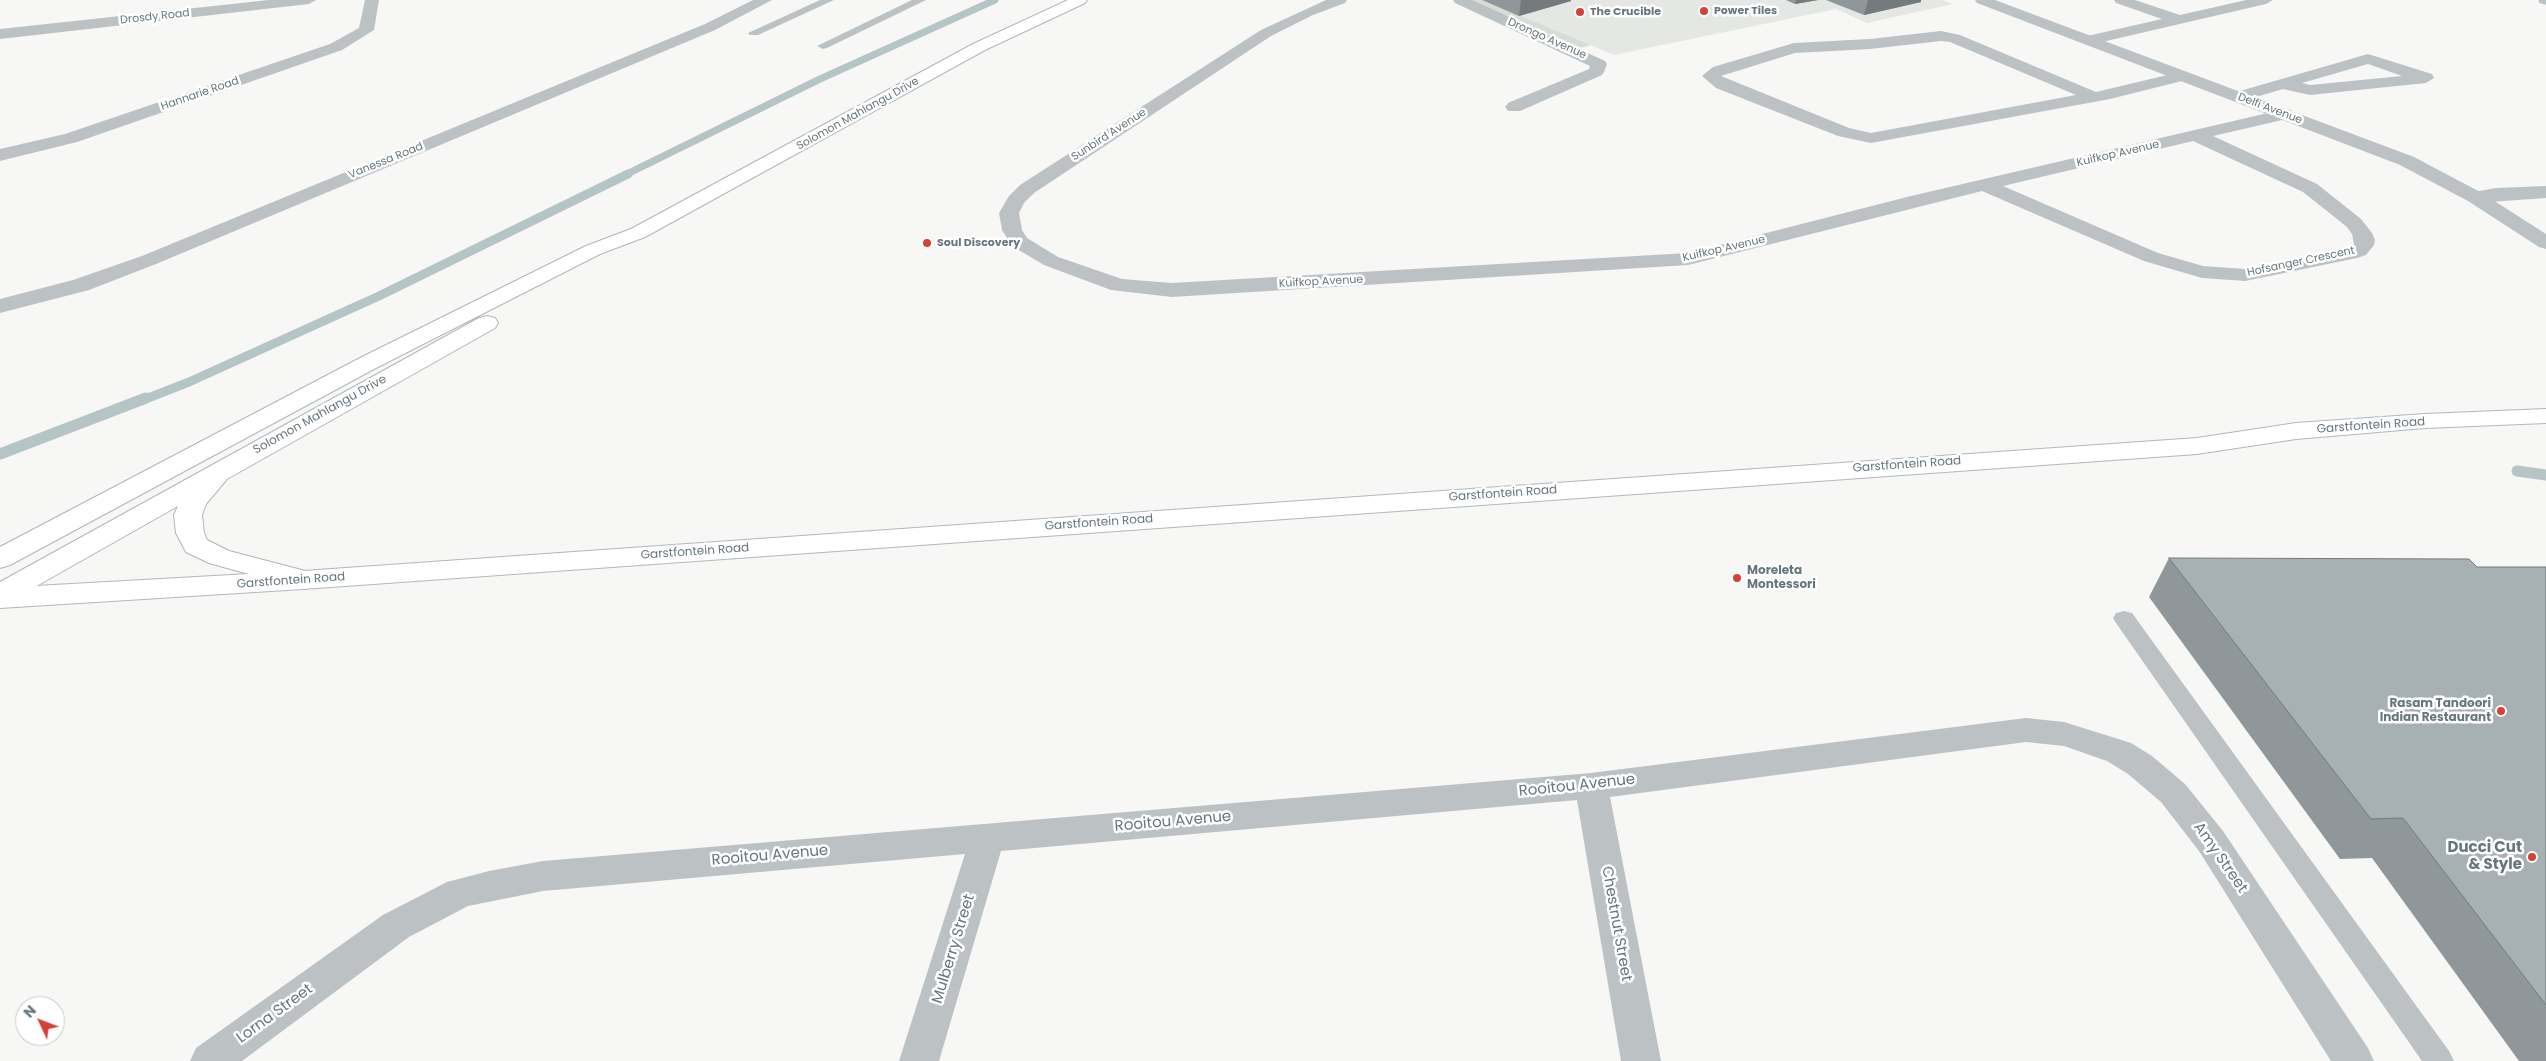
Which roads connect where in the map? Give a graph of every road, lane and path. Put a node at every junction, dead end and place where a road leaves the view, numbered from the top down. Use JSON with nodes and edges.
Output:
{"nodes":[{"id":1,"x":309,"y":0,"type":"edge"},
{"id":2,"x":372,"y":0,"type":"edge"},
{"id":3,"x":765,"y":0,"type":"edge"},
{"id":4,"x":829,"y":0,"type":"edge"},
{"id":5,"x":921,"y":0,"type":"edge"},
{"id":6,"x":1080,"y":0,"type":"edge"},
{"id":7,"x":1340,"y":0,"type":"edge"},
{"id":8,"x":1460,"y":0,"type":"edge"},
{"id":9,"x":1982,"y":0,"type":"edge"},
{"id":10,"x":2121,"y":0,"type":"edge"},
{"id":11,"x":2266,"y":0,"type":"edge"},
{"id":12,"x":2177,"y":19,"type":"junction"},
{"id":13,"x":754,"y":33,"type":"dead end"},
{"id":14,"x":0,"y":34,"type":"edge"},
{"id":15,"x":2089,"y":40,"type":"junction"},
{"id":16,"x":823,"y":46,"type":"dead end"},
{"id":17,"x":2184,"y":76,"type":"junction"},
{"id":18,"x":2282,"y":84,"type":"junction"},
{"id":19,"x":2092,"y":96,"type":"junction"},
{"id":20,"x":2239,"y":97,"type":"junction"},
{"id":21,"x":1514,"y":107,"type":"dead end"},
{"id":22,"x":2285,"y":114,"type":"junction"},
{"id":23,"x":2195,"y":136,"type":"junction"},
{"id":24,"x":0,"y":155,"type":"edge"},
{"id":25,"x":1985,"y":185,"type":"junction"},
{"id":26,"x":2546,"y":192,"type":"edge"},
{"id":27,"x":2475,"y":197,"type":"junction"},
{"id":28,"x":638,"y":233,"type":"junction"},
{"id":29,"x":2546,"y":243,"type":"edge"},
{"id":30,"x":1119,"y":285,"type":"joint"},
{"id":31,"x":0,"y":306,"type":"edge"},
{"id":32,"x":2546,"y":416,"type":"edge"},
{"id":33,"x":2546,"y":435,"type":"edge"},
{"id":34,"x":2197,"y":446,"type":"junction"},
{"id":35,"x":225,"y":467,"type":"junction"},
{"id":36,"x":0,"y":559,"type":"edge"},
{"id":37,"x":303,"y":580,"type":"junction"},
{"id":38,"x":0,"y":594,"type":"edge"},
{"id":39,"x":0,"y":598,"type":"edge"},
{"id":40,"x":2124,"y":618,"type":"dead end"},
{"id":41,"x":2026,"y":730,"type":"joint"},
{"id":42,"x":1591,"y":786,"type":"junction"},
{"id":43,"x":988,"y":837,"type":"junction"},
{"id":44,"x":340,"y":967,"type":"joint"},
{"id":45,"x":210,"y":1061,"type":"edge"},
{"id":46,"x":919,"y":1061,"type":"edge"},
{"id":47,"x":1641,"y":1061,"type":"edge"},
{"id":48,"x":2354,"y":1061,"type":"edge"},
{"id":49,"x":2439,"y":1061,"type":"edge"}],
"edges":[{"from":1,"to":14,"type":"street","name":"Drosdy Road"},
{"from":2,"to":24,"type":"street","name":"Hannarie Road"},
{"from":3,"to":31,"type":"street","name":"Vanessa Road"},
{"from":4,"to":13,"type":"lane"},
{"from":5,"to":16,"type":"lane"},
{"from":6,"to":28,"type":"main road","name":"Solomon Mahlangu Drive"},
{"from":7,"to":30,"type":"street","name":"Sunbird Avenue"},
{"from":8,"to":21,"type":"street","name":"Drongo Avenue"},
{"from":9,"to":15,"type":"street","name":"Delfi Avenue"},
{"from":10,"to":12,"type":"street"},
{"from":11,"to":12,"type":"street"},
{"from":12,"to":15,"type":"street"},
{"from":15,"to":17,"type":"street","name":"Delfi Avenue"},
{"from":17,"to":19,"type":"street"},
{"from":17,"to":20,"type":"street","name":"Delfi Avenue"},
{"from":18,"to":18,"type":"street"},
{"from":18,"to":20,"type":"street"},
{"from":19,"to":19,"type":"street"},
{"from":20,"to":22,"type":"street","name":"Delfi Avenue"},
{"from":22,"to":23,"type":"street","name":"Kuifkop Avenue"},
{"from":22,"to":27,"type":"street","name":"Delfi Avenue"},
{"from":23,"to":25,"type":"street","name":"Kuifkop Avenue"},
{"from":23,"to":25,"type":"street","name":"Hofsanger Crescent"},
{"from":25,"to":30,"type":"street","name":"Kuifkop Avenue"},
{"from":26,"to":27,"type":"street"},
{"from":27,"to":29,"type":"street","name":"Delfi Avenue"},
{"from":28,"to":35,"type":"main road","name":"Solomon Mahlangu Drive"},
{"from":28,"to":36,"type":"main road","name":"Solomon Mahlangu Drive"},
{"from":32,"to":34,"type":"main road","name":"Garstfontein Road"},
{"from":33,"to":34,"type":"main road","name":"Garstfontein Road"},
{"from":34,"to":37,"type":"main road","name":"Garstfontein Road"},
{"from":35,"to":37,"type":"main road"},
{"from":35,"to":38,"type":"main road","name":"Solomon Mahlangu Drive"},
{"from":37,"to":39,"type":"main road","name":"Garstfontein Road"},
{"from":40,"to":49,"type":"lane"},
{"from":41,"to":42,"type":"street","name":"Rooitou Avenue"},
{"from":41,"to":48,"type":"street","name":"Amy Street"},
{"from":42,"to":43,"type":"street","name":"Rooitou Avenue"},
{"from":42,"to":47,"type":"street","name":"Chestnut Street"},
{"from":43,"to":44,"type":"street","name":"Rooitou Avenue"},
{"from":43,"to":46,"type":"street","name":"Mulberry Street"},
{"from":44,"to":45,"type":"street","name":"Lorna Street"}]}
